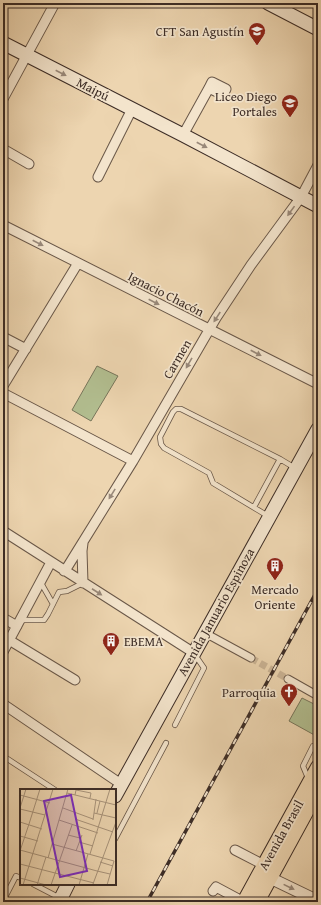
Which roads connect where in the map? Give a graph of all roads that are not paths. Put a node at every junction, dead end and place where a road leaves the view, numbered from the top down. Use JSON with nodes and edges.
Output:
{"nodes":[{"id":1,"x":55,"y":3,"type":"edge"},
{"id":2,"x":268,"y":3,"type":"edge"},
{"id":3,"x":318,"y":29,"type":"edge"},
{"id":4,"x":3,"y":43,"type":"edge"},
{"id":5,"x":27,"y":55,"type":"junction"},
{"id":6,"x":209,"y":88,"type":"dead end"},
{"id":7,"x":3,"y":98,"type":"edge"},
{"id":8,"x":132,"y":109,"type":"junction"},
{"id":9,"x":183,"y":135,"type":"junction"},
{"id":10,"x":3,"y":150,"type":"edge"},
{"id":11,"x":29,"y":164,"type":"dead end"},
{"id":12,"x":318,"y":165,"type":"edge"},
{"id":13,"x":98,"y":177,"type":"dead end"},
{"id":14,"x":301,"y":197,"type":"junction"},
{"id":15,"x":318,"y":206,"type":"edge"},
{"id":16,"x":4,"y":228,"type":"edge"},
{"id":17,"x":78,"y":263,"type":"junction"},
{"id":18,"x":209,"y":330,"type":"junction"},
{"id":19,"x":3,"y":337,"type":"edge"},
{"id":20,"x":26,"y":349,"type":"junction"},
{"id":21,"x":318,"y":384,"type":"edge"},
{"id":22,"x":3,"y":386,"type":"edge"},
{"id":23,"x":3,"y":393,"type":"edge"},
{"id":24,"x":318,"y":429,"type":"edge"},
{"id":25,"x":280,"y":459,"type":"junction"},
{"id":26,"x":132,"y":461,"type":"junction"},
{"id":27,"x":296,"y":468,"type":"junction"},
{"id":28,"x":254,"y":507,"type":"junction"},
{"id":29,"x":269,"y":517,"type":"junction"},
{"id":30,"x":3,"y":531,"type":"edge"},
{"id":31,"x":84,"y":539,"type":"junction"},
{"id":32,"x":51,"y":562,"type":"junction"},
{"id":33,"x":64,"y":570,"type":"junction"},
{"id":34,"x":40,"y":582,"type":"junction"},
{"id":35,"x":83,"y":583,"type":"junction"},
{"id":36,"x":53,"y":604,"type":"junction"},
{"id":37,"x":3,"y":618,"type":"edge"},
{"id":38,"x":18,"y":623,"type":"junction"},
{"id":39,"x":205,"y":633,"type":"junction"},
{"id":40,"x":9,"y":640,"type":"junction"},
{"id":41,"x":3,"y":652,"type":"edge"},
{"id":42,"x":194,"y":653,"type":"junction"},
{"id":43,"x":251,"y":658,"type":"tunnel mouth"},
{"id":44,"x":288,"y":679,"type":"tunnel mouth"},
{"id":45,"x":75,"y":680,"type":"dead end"},
{"id":46,"x":318,"y":696,"type":"edge"},
{"id":47,"x":3,"y":704,"type":"edge"},
{"id":48,"x":175,"y":725,"type":"dead end"},
{"id":49,"x":166,"y":743,"type":"dead end"},
{"id":50,"x":318,"y":746,"type":"edge"},
{"id":51,"x":3,"y":756,"type":"edge"},
{"id":52,"x":318,"y":767,"type":"edge"},
{"id":53,"x":122,"y":784,"type":"junction"},
{"id":54,"x":314,"y":786,"type":"edge"},
{"id":55,"x":53,"y":789,"type":"edge"},
{"id":56,"x":116,"y":794,"type":"edge"},
{"id":57,"x":116,"y":837,"type":"edge"},
{"id":58,"x":235,"y":850,"type":"dead end"},
{"id":59,"x":265,"y":872,"type":"junction"},
{"id":60,"x":20,"y":878,"type":"edge"},
{"id":61,"x":35,"y":885,"type":"edge"},
{"id":62,"x":68,"y":885,"type":"edge"},
{"id":63,"x":213,"y":891,"type":"dead end"},
{"id":64,"x":60,"y":900,"type":"edge"},
{"id":65,"x":3,"y":901,"type":"edge"},
{"id":66,"x":318,"y":901,"type":"edge"},
{"id":67,"x":244,"y":902,"type":"edge"},
{"id":68,"x":257,"y":902,"type":"edge"}],
"edges":[{"from":1,"to":5,"type":"street"},
{"from":2,"to":3,"type":"main road"},
{"from":4,"to":5,"type":"main road","name":"Maipú"},
{"from":5,"to":7,"type":"street"},
{"from":5,"to":8,"type":"main road","name":"Maipú","one_way":true},
{"from":6,"to":9,"type":"street"},
{"from":8,"to":9,"type":"main road","name":"Maipú"},
{"from":8,"to":13,"type":"street"},
{"from":9,"to":14,"type":"main road","name":"Maipú","one_way":true},
{"from":10,"to":11,"type":"street"},
{"from":12,"to":14,"type":"street","name":"Carmen"},
{"from":14,"to":15,"type":"main road","name":"Maipú"},
{"from":14,"to":18,"type":"street","name":"Carmen","one_way":true},
{"from":16,"to":17,"type":"street","name":"Ignacio Chacón","one_way":true},
{"from":17,"to":18,"type":"street","name":"Ignacio Chacón","one_way":true},
{"from":17,"to":20,"type":"street"},
{"from":18,"to":21,"type":"street","name":"Ignacio Chacón","one_way":true},
{"from":18,"to":26,"type":"street","name":"Carmen","one_way":true},
{"from":19,"to":20,"type":"street"},
{"from":20,"to":22,"type":"street"},
{"from":23,"to":26,"type":"street"},
{"from":24,"to":27,"type":"main road","name":"Avenida Januario Espinoza"},
{"from":25,"to":27,"type":"lane"},
{"from":25,"to":28,"type":"lane"},
{"from":25,"to":28,"type":"lane"},
{"from":26,"to":31,"type":"street","name":"Carmen","one_way":true},
{"from":27,"to":29,"type":"main road","name":"Avenida Januario Espinoza"},
{"from":28,"to":29,"type":"lane"},
{"from":29,"to":39,"type":"main road","name":"Avenida Januario Espinoza"},
{"from":30,"to":32,"type":"street"},
{"from":31,"to":33,"type":"street","name":"Carmen"},
{"from":31,"to":35,"type":"street"},
{"from":32,"to":33,"type":"street"},
{"from":32,"to":34,"type":"street"},
{"from":33,"to":35,"type":"street"},
{"from":34,"to":36,"type":"lane"},
{"from":34,"to":38,"type":"street"},
{"from":35,"to":36,"type":"lane"},
{"from":35,"to":42,"type":"street","one_way":true},
{"from":36,"to":38,"type":"lane"},
{"from":37,"to":38,"type":"street"},
{"from":38,"to":40,"type":"street"},
{"from":39,"to":42,"type":"main road","name":"Avenida Januario Espinoza"},
{"from":39,"to":43,"type":"street"},
{"from":40,"to":41,"type":"street"},
{"from":40,"to":45,"type":"street"},
{"from":42,"to":48,"type":"lane"},
{"from":42,"to":53,"type":"main road","name":"Avenida Januario Espinoza"},
{"from":44,"to":46,"type":"street"},
{"from":47,"to":53,"type":"street"},
{"from":49,"to":57,"type":"lane"},
{"from":50,"to":54,"type":"lane"},
{"from":51,"to":55,"type":"lane"},
{"from":52,"to":54,"type":"main road","name":"Avenida Brasil"},
{"from":53,"to":56,"type":"main road","name":"Avenida Januario Espinoza"},
{"from":54,"to":59,"type":"main road","name":"Avenida Brasil"},
{"from":58,"to":59,"type":"street"},
{"from":59,"to":66,"type":"street","one_way":true},
{"from":59,"to":67,"type":"main road","name":"Avenida Brasil"},
{"from":59,"to":68,"type":"main road","name":"Avenida Brasil"},
{"from":60,"to":65,"type":"lane"},
{"from":61,"to":64,"type":"lane"},
{"from":62,"to":64,"type":"main road"},
{"from":63,"to":67,"type":"street"}]}
